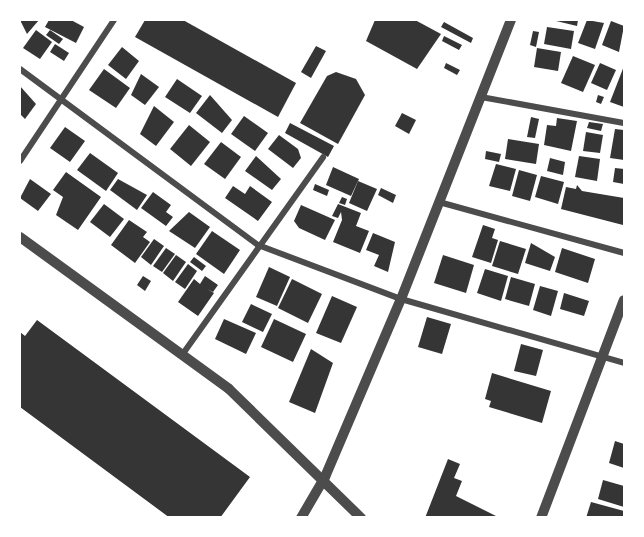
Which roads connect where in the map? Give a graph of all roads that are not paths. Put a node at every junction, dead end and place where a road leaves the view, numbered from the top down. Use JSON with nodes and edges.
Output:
{"nodes":[{"id":1,"x":114,"y":20,"type":"edge"},
{"id":2,"x":511,"y":20,"type":"edge"},
{"id":3,"x":20,"y":69,"type":"edge"},
{"id":4,"x":481,"y":98,"type":"junction"},
{"id":5,"x":60,"y":99,"type":"junction"},
{"id":6,"x":624,"y":123,"type":"edge"},
{"id":7,"x":323,"y":157,"type":"dead end"},
{"id":8,"x":20,"y":161,"type":"edge"},
{"id":9,"x":440,"y":202,"type":"junction"},
{"id":10,"x":20,"y":237,"type":"edge"},
{"id":11,"x":258,"y":244,"type":"junction"},
{"id":12,"x":624,"y":253,"type":"edge"},
{"id":13,"x":401,"y":300,"type":"junction"},
{"id":14,"x":624,"y":300,"type":"edge"},
{"id":15,"x":182,"y":356,"type":"junction"},
{"id":16,"x":604,"y":357,"type":"junction"},
{"id":17,"x":624,"y":363,"type":"edge"},
{"id":18,"x":325,"y":477,"type":"junction"},
{"id":19,"x":301,"y":518,"type":"edge"},
{"id":20,"x":361,"y":518,"type":"edge"},
{"id":21,"x":542,"y":518,"type":"edge"}],
"edges":[{"from":1,"to":5,"type":"street"},
{"from":2,"to":4,"type":"street"},
{"from":3,"to":5,"type":"street"},
{"from":4,"to":6,"type":"street"},
{"from":4,"to":9,"type":"street"},
{"from":5,"to":8,"type":"street"},
{"from":5,"to":11,"type":"street"},
{"from":7,"to":11,"type":"street"},
{"from":9,"to":12,"type":"street"},
{"from":9,"to":13,"type":"street"},
{"from":10,"to":15,"type":"street"},
{"from":11,"to":13,"type":"street"},
{"from":11,"to":15,"type":"street"},
{"from":13,"to":16,"type":"street"},
{"from":13,"to":18,"type":"street"},
{"from":14,"to":16,"type":"street"},
{"from":15,"to":18,"type":"street"},
{"from":16,"to":17,"type":"street"},
{"from":16,"to":21,"type":"street"},
{"from":18,"to":19,"type":"street"},
{"from":18,"to":20,"type":"street"}]}
